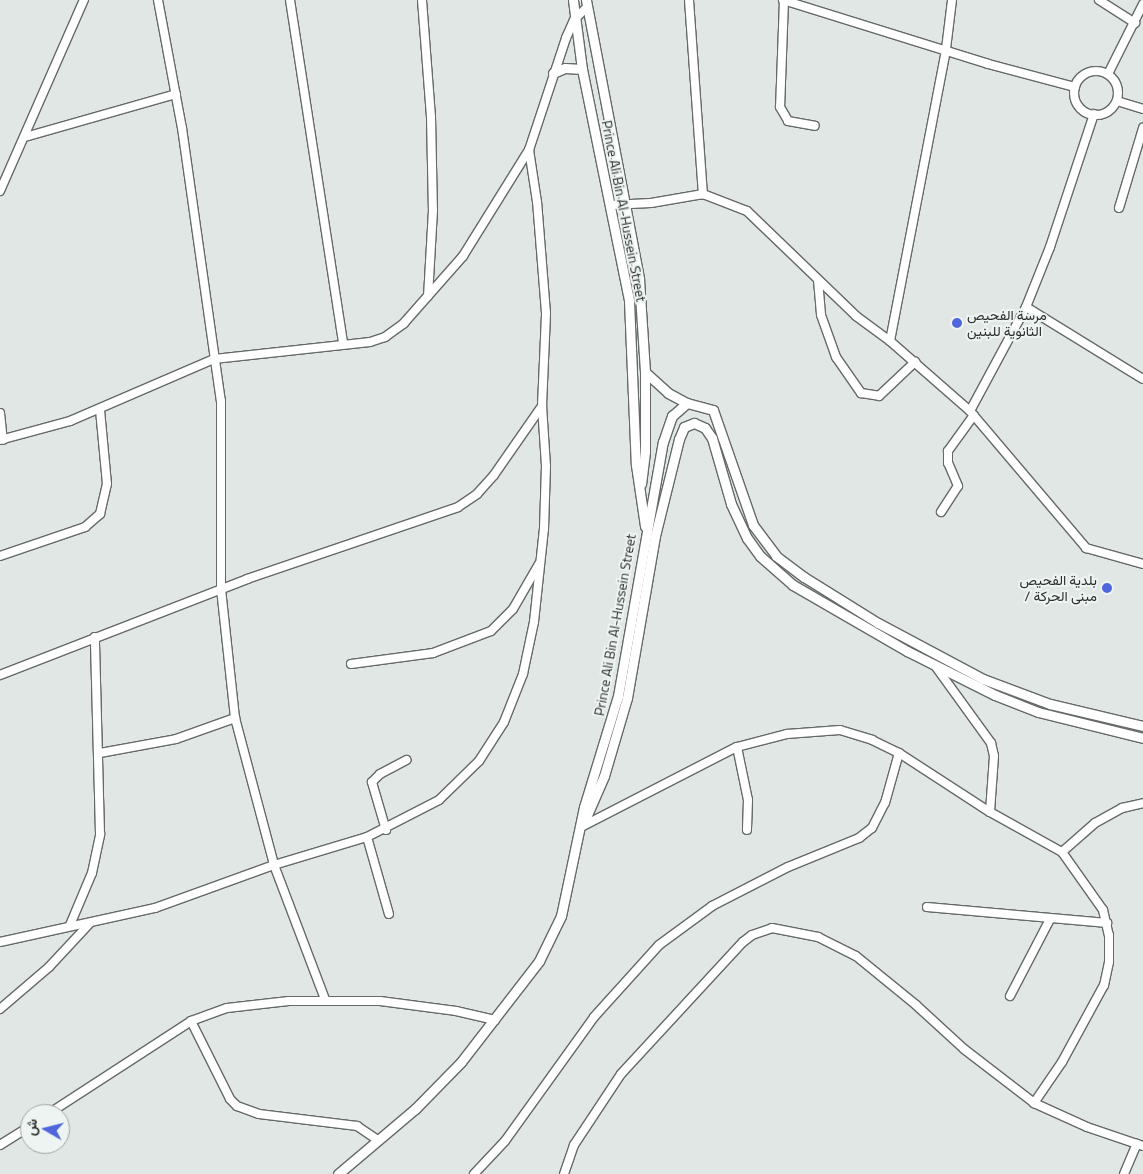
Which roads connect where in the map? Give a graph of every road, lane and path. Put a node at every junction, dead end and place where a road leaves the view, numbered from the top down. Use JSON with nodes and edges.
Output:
{"nodes":[{"id":1,"x":84,"y":0,"type":"edge"},
{"id":2,"x":158,"y":0,"type":"edge"},
{"id":3,"x":290,"y":0,"type":"edge"},
{"id":4,"x":422,"y":0,"type":"edge"},
{"id":5,"x":573,"y":0,"type":"edge"},
{"id":6,"x":689,"y":0,"type":"edge"},
{"id":7,"x":784,"y":0,"type":"edge"},
{"id":8,"x":952,"y":0,"type":"edge"},
{"id":9,"x":1099,"y":0,"type":"edge"},
{"id":10,"x":586,"y":4,"type":"edge"},
{"id":11,"x":1143,"y":4,"type":"edge"},
{"id":12,"x":574,"y":20,"type":"junction"},
{"id":13,"x":1135,"y":23,"type":"junction"},
{"id":14,"x":946,"y":49,"type":"junction"},
{"id":15,"x":582,"y":69,"type":"junction"},
{"id":16,"x":553,"y":72,"type":"junction"},
{"id":17,"x":1108,"y":74,"type":"junction"},
{"id":18,"x":1075,"y":87,"type":"junction"},
{"id":19,"x":176,"y":94,"type":"junction"},
{"id":20,"x":1116,"y":101,"type":"junction"},
{"id":21,"x":1143,"y":108,"type":"edge"},
{"id":22,"x":1094,"y":114,"type":"junction"},
{"id":23,"x":815,"y":126,"type":"dead end"},
{"id":24,"x":1143,"y":128,"type":"edge"},
{"id":25,"x":25,"y":137,"type":"junction"},
{"id":26,"x":529,"y":150,"type":"junction"},
{"id":27,"x":0,"y":191,"type":"edge"},
{"id":28,"x":702,"y":194,"type":"junction"},
{"id":29,"x":624,"y":203,"type":"junction"},
{"id":30,"x":610,"y":205,"type":"junction"},
{"id":31,"x":1119,"y":208,"type":"dead end"},
{"id":32,"x":818,"y":280,"type":"junction"},
{"id":33,"x":428,"y":296,"type":"junction"},
{"id":34,"x":1026,"y":307,"type":"junction"},
{"id":35,"x":890,"y":340,"type":"junction"},
{"id":36,"x":344,"y":344,"type":"junction"},
{"id":37,"x":214,"y":359,"type":"junction"},
{"id":38,"x":915,"y":362,"type":"junction"},
{"id":39,"x":645,"y":372,"type":"junction"},
{"id":40,"x":1143,"y":379,"type":"edge"},
{"id":41,"x":687,"y":402,"type":"junction"},
{"id":42,"x":542,"y":406,"type":"junction"},
{"id":43,"x":100,"y":410,"type":"junction"},
{"id":44,"x":0,"y":413,"type":"edge"},
{"id":45,"x":972,"y":413,"type":"junction"},
{"id":46,"x":2,"y":440,"type":"edge"},
{"id":47,"x":640,"y":488,"type":"junction"},
{"id":48,"x":941,"y":512,"type":"dead end"},
{"id":49,"x":646,"y":531,"type":"junction"},
{"id":50,"x":655,"y":536,"type":"junction"},
{"id":51,"x":0,"y":556,"type":"edge"},
{"id":52,"x":541,"y":560,"type":"junction"},
{"id":53,"x":1143,"y":564,"type":"edge"},
{"id":54,"x":221,"y":590,"type":"junction"},
{"id":55,"x":95,"y":637,"type":"junction"},
{"id":56,"x":912,"y":641,"type":"junction"},
{"id":57,"x":907,"y":651,"type":"junction"},
{"id":58,"x":351,"y":664,"type":"dead end"},
{"id":59,"x":936,"y":667,"type":"junction"},
{"id":60,"x":0,"y":674,"type":"edge"},
{"id":61,"x":234,"y":718,"type":"junction"},
{"id":62,"x":1143,"y":726,"type":"edge"},
{"id":63,"x":1143,"y":738,"type":"edge"},
{"id":64,"x":737,"y":747,"type":"junction"},
{"id":65,"x":100,"y":753,"type":"junction"},
{"id":66,"x":899,"y":753,"type":"junction"},
{"id":67,"x":406,"y":760,"type":"dead end"},
{"id":68,"x":1143,"y":803,"type":"edge"},
{"id":69,"x":990,"y":812,"type":"junction"},
{"id":70,"x":583,"y":825,"type":"junction"},
{"id":71,"x":386,"y":830,"type":"junction"},
{"id":72,"x":747,"y":830,"type":"dead end"},
{"id":73,"x":367,"y":837,"type":"junction"},
{"id":74,"x":1062,"y":852,"type":"junction"},
{"id":75,"x":274,"y":864,"type":"junction"},
{"id":76,"x":927,"y":907,"type":"dead end"},
{"id":77,"x":389,"y":914,"type":"dead end"},
{"id":78,"x":1050,"y":919,"type":"junction"},
{"id":79,"x":90,"y":922,"type":"junction"},
{"id":80,"x":1107,"y":923,"type":"junction"},
{"id":81,"x":70,"y":925,"type":"junction"},
{"id":82,"x":0,"y":942,"type":"edge"},
{"id":83,"x":1010,"y":996,"type":"dead end"},
{"id":84,"x":325,"y":999,"type":"junction"},
{"id":85,"x":0,"y":1009,"type":"edge"},
{"id":86,"x":495,"y":1020,"type":"junction"},
{"id":87,"x":191,"y":1021,"type":"junction"},
{"id":88,"x":1034,"y":1103,"type":"junction"},
{"id":89,"x":63,"y":1104,"type":"edge"},
{"id":90,"x":20,"y":1132,"type":"edge"},
{"id":91,"x":378,"y":1140,"type":"junction"},
{"id":92,"x":0,"y":1145,"type":"edge"},
{"id":93,"x":1140,"y":1145,"type":"edge"},
{"id":94,"x":338,"y":1174,"type":"edge"},
{"id":95,"x":474,"y":1174,"type":"edge"},
{"id":96,"x":564,"y":1174,"type":"edge"},
{"id":97,"x":1124,"y":1174,"type":"edge"}],
"edges":[{"from":1,"to":25,"type":"street"},
{"from":2,"to":19,"type":"street"},
{"from":3,"to":36,"type":"street"},
{"from":4,"to":33,"type":"street"},
{"from":5,"to":12,"type":"street","name":"Prince Ali Bin Al-Hussein Street"},
{"from":6,"to":28,"type":"street"},
{"from":7,"to":14,"type":"street"},
{"from":7,"to":23,"type":"street"},
{"from":8,"to":14,"type":"street"},
{"from":9,"to":13,"type":"street"},
{"from":10,"to":12,"type":"street"},
{"from":10,"to":29,"type":"street","name":"Prince Ali Bin Al-Hussein Street"},
{"from":11,"to":13,"type":"street"},
{"from":12,"to":15,"type":"street","name":"Prince Ali Bin Al-Hussein Street"},
{"from":12,"to":16,"type":"street"},
{"from":13,"to":17,"type":"street"},
{"from":14,"to":18,"type":"street"},
{"from":14,"to":35,"type":"street"},
{"from":15,"to":16,"type":"street"},
{"from":15,"to":30,"type":"street","name":"Prince Ali Bin Al-Hussein Street"},
{"from":16,"to":26,"type":"street"},
{"from":17,"to":18,"type":"street"},
{"from":17,"to":20,"type":"street"},
{"from":18,"to":22,"type":"street"},
{"from":19,"to":25,"type":"street"},
{"from":19,"to":37,"type":"street"},
{"from":20,"to":21,"type":"street"},
{"from":20,"to":22,"type":"street"},
{"from":22,"to":34,"type":"street"},
{"from":24,"to":31,"type":"street"},
{"from":25,"to":27,"type":"street"},
{"from":26,"to":33,"type":"street"},
{"from":26,"to":42,"type":"street"},
{"from":28,"to":29,"type":"street"},
{"from":28,"to":32,"type":"street"},
{"from":29,"to":30,"type":"street"},
{"from":29,"to":39,"type":"street","name":"Prince Ali Bin Al-Hussein Street"},
{"from":30,"to":47,"type":"street","name":"Prince Ali Bin Al-Hussein Street"},
{"from":32,"to":35,"type":"street"},
{"from":32,"to":38,"type":"street"},
{"from":33,"to":36,"type":"street"},
{"from":34,"to":40,"type":"street"},
{"from":34,"to":45,"type":"street"},
{"from":35,"to":38,"type":"street"},
{"from":36,"to":37,"type":"street"},
{"from":37,"to":43,"type":"street"},
{"from":37,"to":54,"type":"street"},
{"from":38,"to":45,"type":"street"},
{"from":39,"to":41,"type":"street"},
{"from":39,"to":47,"type":"street","name":"Prince Ali Bin Al-Hussein Street"},
{"from":41,"to":49,"type":"street"},
{"from":41,"to":56,"type":"street"},
{"from":42,"to":52,"type":"street"},
{"from":42,"to":54,"type":"street"},
{"from":43,"to":46,"type":"street"},
{"from":43,"to":51,"type":"street"},
{"from":44,"to":46,"type":"street"},
{"from":45,"to":48,"type":"street"},
{"from":45,"to":53,"type":"street"},
{"from":47,"to":49,"type":"street","name":"Prince Ali Bin Al-Hussein Street"},
{"from":49,"to":50,"type":"street"},
{"from":49,"to":70,"type":"street","name":"Prince Ali Bin Al-Hussein Street"},
{"from":50,"to":57,"type":"street","name":"Prince Ali Bin Al-Hussein Street"},
{"from":50,"to":70,"type":"street","name":"Prince Ali Bin Al-Hussein Street"},
{"from":52,"to":58,"type":"street"},
{"from":52,"to":71,"type":"street"},
{"from":54,"to":55,"type":"street"},
{"from":54,"to":61,"type":"street"},
{"from":55,"to":60,"type":"street"},
{"from":55,"to":65,"type":"street"},
{"from":56,"to":57,"type":"street"},
{"from":56,"to":62,"type":"street"},
{"from":57,"to":59,"type":"street"},
{"from":59,"to":63,"type":"street"},
{"from":59,"to":69,"type":"street"},
{"from":61,"to":65,"type":"street"},
{"from":61,"to":75,"type":"street"},
{"from":64,"to":66,"type":"street"},
{"from":64,"to":70,"type":"street"},
{"from":64,"to":72,"type":"street"},
{"from":65,"to":81,"type":"street"},
{"from":66,"to":69,"type":"street"},
{"from":66,"to":95,"type":"street"},
{"from":67,"to":71,"type":"street"},
{"from":68,"to":74,"type":"street"},
{"from":69,"to":74,"type":"street"},
{"from":70,"to":86,"type":"street","name":"Prince Ali Bin Al-Hussein Street"},
{"from":71,"to":73,"type":"street"},
{"from":73,"to":75,"type":"street"},
{"from":73,"to":77,"type":"street"},
{"from":74,"to":80,"type":"street"},
{"from":75,"to":79,"type":"street"},
{"from":75,"to":84,"type":"street"},
{"from":76,"to":78,"type":"street"},
{"from":78,"to":80,"type":"street"},
{"from":78,"to":83,"type":"street"},
{"from":79,"to":81,"type":"street"},
{"from":79,"to":85,"type":"street"},
{"from":80,"to":88,"type":"street"},
{"from":81,"to":82,"type":"street"},
{"from":84,"to":86,"type":"street"},
{"from":84,"to":87,"type":"street"},
{"from":86,"to":91,"type":"street","name":"Prince Ali Bin Al-Hussein Street"},
{"from":87,"to":89,"type":"street"},
{"from":87,"to":91,"type":"street"},
{"from":88,"to":93,"type":"street"},
{"from":88,"to":96,"type":"street"},
{"from":90,"to":92,"type":"street"},
{"from":91,"to":94,"type":"street","name":"Prince Ali Bin Al-Hussein Street"},
{"from":93,"to":97,"type":"street"}]}
